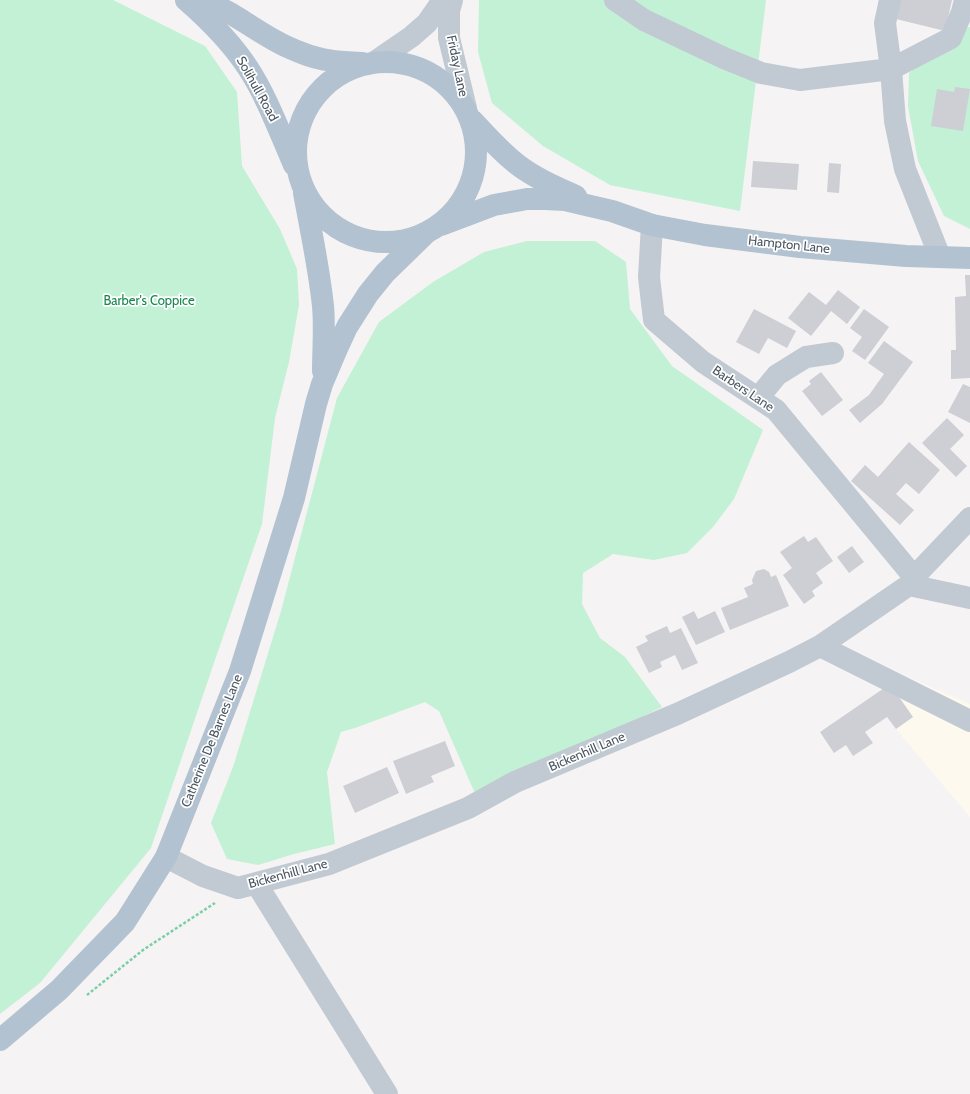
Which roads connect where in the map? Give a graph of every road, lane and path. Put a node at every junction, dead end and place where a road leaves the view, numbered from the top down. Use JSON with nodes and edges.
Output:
{"nodes":[{"id":1,"x":186,"y":0,"type":"edge"},
{"id":2,"x":202,"y":0,"type":"edge"},
{"id":3,"x":443,"y":0,"type":"edge"},
{"id":4,"x":452,"y":0,"type":"edge"},
{"id":5,"x":615,"y":0,"type":"edge"},
{"id":6,"x":890,"y":0,"type":"edge"},
{"id":7,"x":966,"y":8,"type":"edge"},
{"id":8,"x":371,"y":62,"type":"junction"},
{"id":9,"x":891,"y":69,"type":"junction"},
{"id":10,"x":469,"y":114,"type":"junction"},
{"id":11,"x":296,"y":170,"type":"junction"},
{"id":12,"x":304,"y":193,"type":"junction"},
{"id":13,"x":612,"y":211,"type":"junction"},
{"id":14,"x":652,"y":225,"type":"junction"},
{"id":15,"x":433,"y":229,"type":"junction"},
{"id":16,"x":940,"y":257,"type":"junction"},
{"id":17,"x":970,"y":258,"type":"edge"},
{"id":18,"x":834,"y":353,"type":"dead end"},
{"id":19,"x":322,"y":384,"type":"junction"},
{"id":20,"x":758,"y":398,"type":"junction"},
{"id":21,"x":970,"y":518,"type":"edge"},
{"id":22,"x":912,"y":581,"type":"junction"},
{"id":23,"x":970,"y":598,"type":"edge"},
{"id":24,"x":820,"y":646,"type":"junction"},
{"id":25,"x":970,"y":721,"type":"edge"},
{"id":26,"x":166,"y":857,"type":"junction"},
{"id":27,"x":247,"y":885,"type":"junction"},
{"id":28,"x":82,"y":999,"type":"dead end"},
{"id":29,"x":0,"y":1040,"type":"edge"},
{"id":30,"x":387,"y":1094,"type":"edge"}],
"edges":[{"from":1,"to":11,"type":"main road","name":"Solihull Road"},
{"from":2,"to":8,"type":"main road"},
{"from":3,"to":8,"type":"street"},
{"from":4,"to":10,"type":"street","name":"Friday Lane"},
{"from":5,"to":9,"type":"street"},
{"from":6,"to":9,"type":"street"},
{"from":7,"to":9,"type":"street"},
{"from":8,"to":10,"type":"main road","name":"Hampton Lane"},
{"from":8,"to":11,"type":"main road"},
{"from":9,"to":16,"type":"street"},
{"from":10,"to":13,"type":"main road","name":"Hampton Lane"},
{"from":10,"to":15,"type":"main road","name":"Catherine De Barnes Lane"},
{"from":11,"to":12,"type":"main road"},
{"from":12,"to":15,"type":"main road","name":"Hampton Lane"},
{"from":12,"to":19,"type":"main road","name":"Catherine De Barnes Lane"},
{"from":13,"to":14,"type":"main road","name":"Hampton Lane"},
{"from":13,"to":15,"type":"main road","name":"Hampton Lane"},
{"from":14,"to":16,"type":"main road","name":"Hampton Lane"},
{"from":14,"to":20,"type":"street","name":"Barbers Lane"},
{"from":15,"to":19,"type":"main road","name":"Catherine De Barnes Lane"},
{"from":16,"to":17,"type":"main road","name":"Hampton Lane"},
{"from":18,"to":20,"type":"street"},
{"from":19,"to":26,"type":"main road","name":"Catherine De Barnes Lane"},
{"from":20,"to":22,"type":"street","name":"Barbers Lane"},
{"from":21,"to":22,"type":"street","name":"Bickenhill Lane"},
{"from":22,"to":23,"type":"street"},
{"from":22,"to":24,"type":"street","name":"Bickenhill Lane"},
{"from":24,"to":25,"type":"street"},
{"from":24,"to":27,"type":"street","name":"Bickenhill Lane"},
{"from":26,"to":27,"type":"street","name":"Bickenhill Lane"},
{"from":26,"to":29,"type":"main road","name":"Catherine De Barnes Lane"},
{"from":27,"to":28,"type":"path"},
{"from":27,"to":30,"type":"street"}]}
